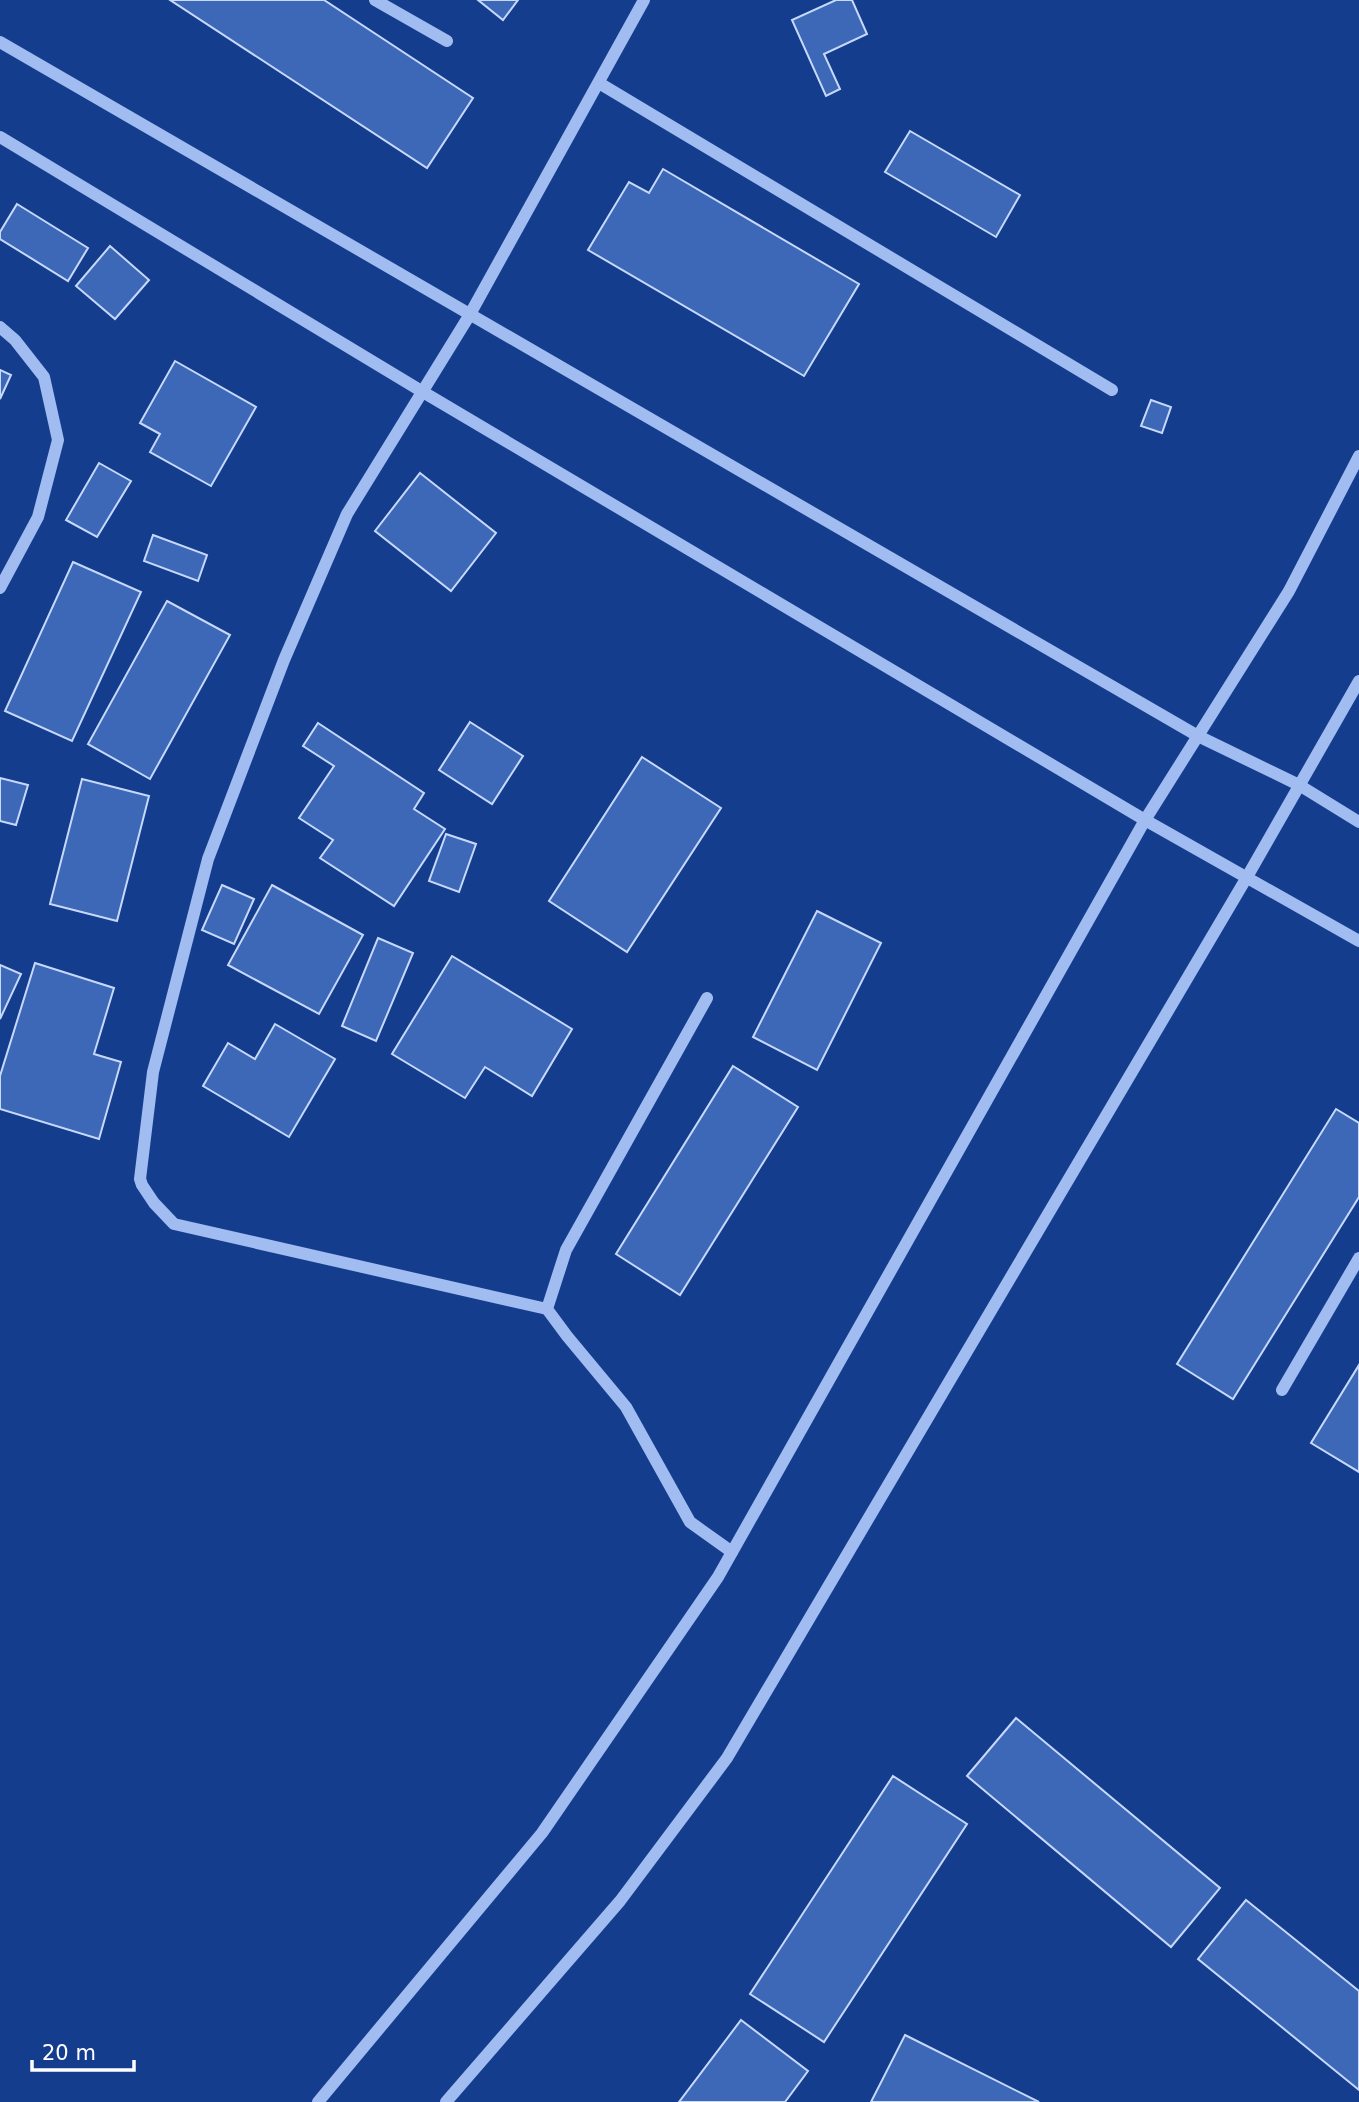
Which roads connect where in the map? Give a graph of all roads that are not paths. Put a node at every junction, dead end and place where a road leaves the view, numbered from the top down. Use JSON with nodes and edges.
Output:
{"nodes":[{"id":1,"x":375,"y":0,"type":"edge"},
{"id":2,"x":645,"y":0,"type":"edge"},
{"id":3,"x":447,"y":41,"type":"dead end"},
{"id":4,"x":0,"y":42,"type":"edge"},
{"id":5,"x":599,"y":83,"type":"junction"},
{"id":6,"x":0,"y":137,"type":"edge"},
{"id":7,"x":469,"y":316,"type":"junction"},
{"id":8,"x":0,"y":327,"type":"edge"},
{"id":9,"x":1112,"y":390,"type":"dead end"},
{"id":10,"x":424,"y":392,"type":"junction"},
{"id":11,"x":1359,"y":456,"type":"edge"},
{"id":12,"x":0,"y":588,"type":"edge"},
{"id":13,"x":1359,"y":681,"type":"edge"},
{"id":14,"x":1198,"y":736,"type":"junction"},
{"id":15,"x":1299,"y":785,"type":"junction"},
{"id":16,"x":1145,"y":820,"type":"junction"},
{"id":17,"x":1359,"y":822,"type":"edge"},
{"id":18,"x":1247,"y":877,"type":"junction"},
{"id":19,"x":1359,"y":941,"type":"edge"},
{"id":20,"x":707,"y":998,"type":"dead end"},
{"id":21,"x":1359,"y":1258,"type":"edge"},
{"id":22,"x":547,"y":1308,"type":"junction"},
{"id":23,"x":1282,"y":1390,"type":"dead end"},
{"id":24,"x":732,"y":1552,"type":"junction"},
{"id":25,"x":318,"y":2102,"type":"edge"},
{"id":26,"x":446,"y":2102,"type":"edge"}],
"edges":[{"from":1,"to":3,"type":"street"},
{"from":2,"to":5,"type":"street"},
{"from":4,"to":7,"type":"street"},
{"from":5,"to":7,"type":"street"},
{"from":5,"to":9,"type":"street"},
{"from":6,"to":10,"type":"street"},
{"from":7,"to":10,"type":"street"},
{"from":7,"to":14,"type":"street"},
{"from":8,"to":12,"type":"street"},
{"from":10,"to":16,"type":"street"},
{"from":10,"to":22,"type":"street"},
{"from":11,"to":14,"type":"street"},
{"from":13,"to":15,"type":"street"},
{"from":14,"to":15,"type":"street"},
{"from":14,"to":16,"type":"street"},
{"from":15,"to":17,"type":"street"},
{"from":15,"to":18,"type":"street"},
{"from":16,"to":18,"type":"street"},
{"from":16,"to":24,"type":"street"},
{"from":18,"to":19,"type":"street"},
{"from":18,"to":26,"type":"street"},
{"from":20,"to":22,"type":"street"},
{"from":21,"to":23,"type":"street"},
{"from":22,"to":24,"type":"street"},
{"from":24,"to":25,"type":"street"}]}
